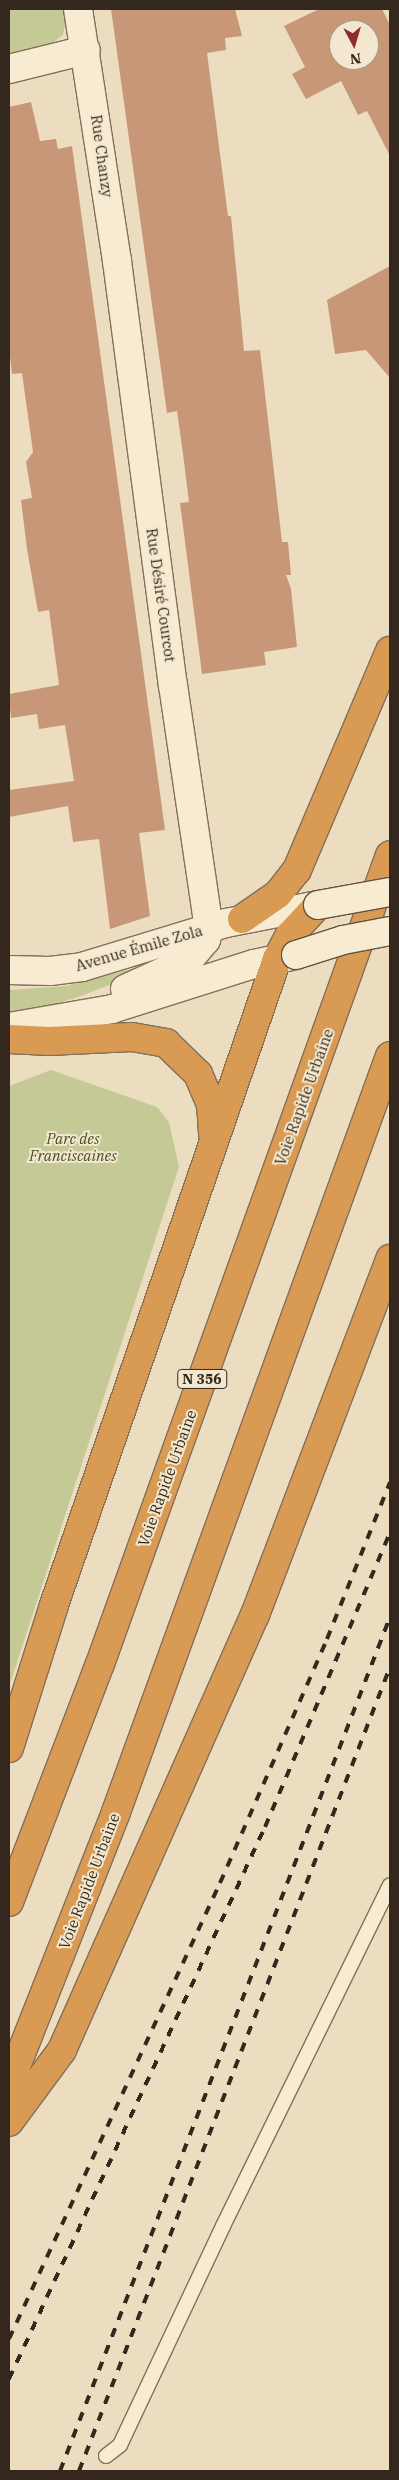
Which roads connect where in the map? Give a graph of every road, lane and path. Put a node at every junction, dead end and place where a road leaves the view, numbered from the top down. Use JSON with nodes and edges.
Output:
{"nodes":[{"id":1,"x":78,"y":9,"type":"edge"},
{"id":2,"x":86,"y":50,"type":"junction"},
{"id":3,"x":9,"y":70,"type":"edge"},
{"id":4,"x":117,"y":261,"type":"joint"},
{"id":5,"x":390,"y":651,"type":"edge"},
{"id":6,"x":390,"y":855,"type":"edge"},
{"id":7,"x":390,"y":892,"type":"edge"},
{"id":8,"x":318,"y":905,"type":"joint"},
{"id":9,"x":242,"y":919,"type":"joint"},
{"id":10,"x":209,"y":928,"type":"junction"},
{"id":11,"x":289,"y":928,"type":"junction"},
{"id":12,"x":390,"y":931,"type":"edge"},
{"id":13,"x":390,"y":949,"type":"edge"},
{"id":14,"x":9,"y":970,"type":"edge"},
{"id":15,"x":82,"y":1016,"type":"junction"},
{"id":16,"x":9,"y":1027,"type":"edge"},
{"id":17,"x":9,"y":1039,"type":"edge"},
{"id":18,"x":390,"y":1056,"type":"edge"},
{"id":19,"x":213,"y":1141,"type":"junction"},
{"id":20,"x":390,"y":1259,"type":"edge"},
{"id":21,"x":9,"y":1748,"type":"edge"},
{"id":22,"x":390,"y":1885,"type":"edge"},
{"id":23,"x":9,"y":1902,"type":"edge"},
{"id":24,"x":9,"y":2084,"type":"edge"},
{"id":25,"x":9,"y":2122,"type":"edge"},
{"id":26,"x":106,"y":2456,"type":"dead end"}],
"edges":[{"from":1,"to":2,"type":"street","name":"Rue Chanzy"},
{"from":2,"to":3,"type":"street"},
{"from":2,"to":4,"type":"street","name":"Rue Chanzy"},
{"from":4,"to":10,"type":"street","name":"Rue Désiré Courcot"},
{"from":5,"to":11,"type":"highway"},
{"from":6,"to":23,"type":"highway","name":"Voie Rapide Urbaine","number":"N 356"},
{"from":7,"to":8,"type":"street","bridge":true},
{"from":8,"to":11,"type":"highway"},
{"from":9,"to":10,"type":"street","name":"Avenue Émile Zola"},
{"from":9,"to":11,"type":"highway"},
{"from":10,"to":14,"type":"street","name":"Avenue Émile Zola"},
{"from":10,"to":15,"type":"street","name":"Avenue Émile Zola"},
{"from":11,"to":12,"type":"street","bridge":true},
{"from":11,"to":13,"type":"street","bridge":true},
{"from":11,"to":15,"type":"street","name":"Avenue Émile Zola"},
{"from":11,"to":19,"type":"highway"},
{"from":15,"to":16,"type":"street","name":"Avenue Émile Zola"},
{"from":17,"to":19,"type":"highway"},
{"from":18,"to":24,"type":"highway","name":"Voie Rapide Urbaine"},
{"from":19,"to":21,"type":"highway"},
{"from":20,"to":25,"type":"highway"},
{"from":22,"to":26,"type":"lane"}]}
